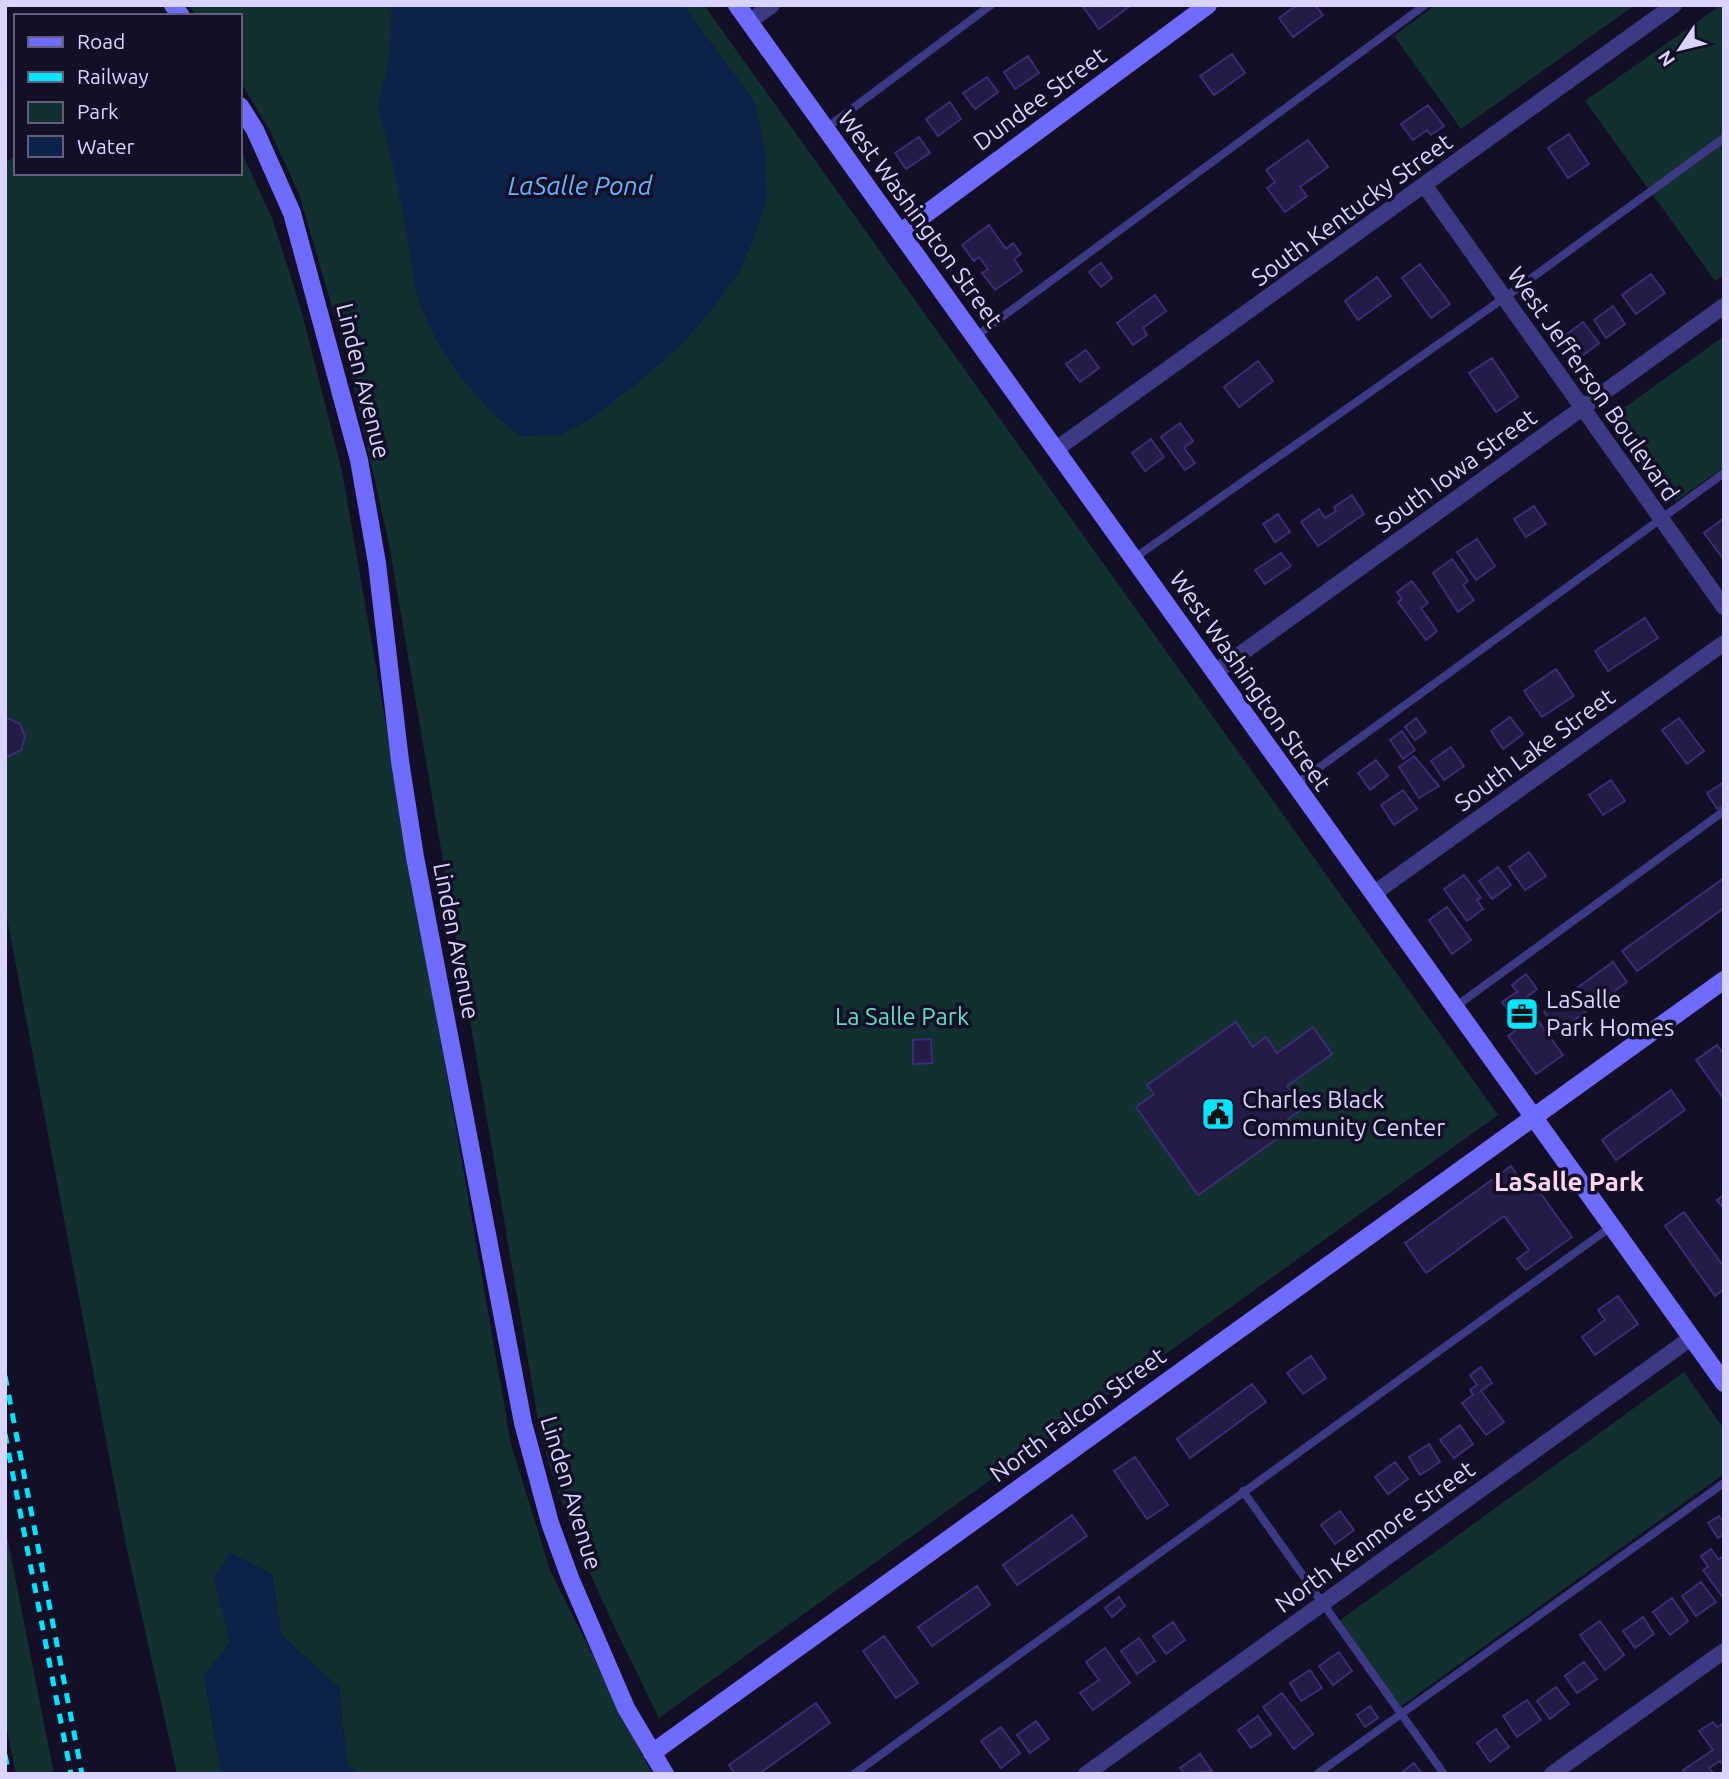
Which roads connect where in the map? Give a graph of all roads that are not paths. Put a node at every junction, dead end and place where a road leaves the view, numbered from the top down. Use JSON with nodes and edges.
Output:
{"nodes":[{"id":1,"x":737,"y":5,"type":"edge"},
{"id":2,"x":772,"y":5,"type":"edge"},
{"id":3,"x":991,"y":5,"type":"edge"},
{"id":4,"x":1208,"y":5,"type":"edge"},
{"id":5,"x":1425,"y":5,"type":"edge"},
{"id":6,"x":1674,"y":5,"type":"edge"},
{"id":7,"x":749,"y":22,"type":"junction"},
{"id":8,"x":242,"y":109,"type":"edge"},
{"id":9,"x":825,"y":129,"type":"junction"},
{"id":10,"x":1724,"y":138,"type":"edge"},
{"id":11,"x":1425,"y":187,"type":"junction"},
{"id":12,"x":900,"y":233,"type":"junction"},
{"id":13,"x":1504,"y":298,"type":"junction"},
{"id":14,"x":1724,"y":306,"type":"edge"},
{"id":15,"x":975,"y":337,"type":"junction"},
{"id":16,"x":1581,"y":408,"type":"junction"},
{"id":17,"x":1055,"y":450,"type":"junction"},
{"id":18,"x":1724,"y":474,"type":"edge"},
{"id":19,"x":1660,"y":519,"type":"junction"},
{"id":20,"x":1133,"y":559,"type":"junction"},
{"id":21,"x":1724,"y":607,"type":"edge"},
{"id":22,"x":1724,"y":643,"type":"edge"},
{"id":23,"x":1214,"y":673,"type":"junction"},
{"id":24,"x":1294,"y":785,"type":"junction"},
{"id":25,"x":1724,"y":811,"type":"edge"},
{"id":26,"x":1373,"y":894,"type":"junction"},
{"id":27,"x":1724,"y":980,"type":"edge"},
{"id":28,"x":1454,"y":1008,"type":"junction"},
{"id":29,"x":1533,"y":1116,"type":"junction"},
{"id":30,"x":1612,"y":1226,"type":"junction"},
{"id":31,"x":1691,"y":1338,"type":"junction"},
{"id":32,"x":1724,"y":1383,"type":"edge"},
{"id":33,"x":1724,"y":1483,"type":"edge"},
{"id":34,"x":1243,"y":1491,"type":"junction"},
{"id":35,"x":1322,"y":1603,"type":"junction"},
{"id":36,"x":1724,"y":1651,"type":"edge"},
{"id":37,"x":1401,"y":1713,"type":"junction"},
{"id":38,"x":652,"y":1754,"type":"junction"},
{"id":39,"x":666,"y":1774,"type":"edge"},
{"id":40,"x":854,"y":1774,"type":"edge"},
{"id":41,"x":1086,"y":1774,"type":"edge"},
{"id":42,"x":1317,"y":1774,"type":"edge"},
{"id":43,"x":1444,"y":1774,"type":"edge"},
{"id":44,"x":1552,"y":1774,"type":"edge"}],
"edges":[{"from":1,"to":7,"type":"street","name":"West Washington Street"},
{"from":2,"to":7,"type":"street"},
{"from":3,"to":9,"type":"lane"},
{"from":4,"to":12,"type":"street","name":"Dundee Street"},
{"from":5,"to":15,"type":"lane"},
{"from":6,"to":11,"type":"street","name":"South Kentucky Street"},
{"from":7,"to":9,"type":"street","name":"West Washington Street"},
{"from":8,"to":38,"type":"street","name":"Linden Avenue"},
{"from":9,"to":12,"type":"street","name":"West Washington Street"},
{"from":10,"to":13,"type":"lane"},
{"from":11,"to":13,"type":"street","name":"West Jefferson Boulevard"},
{"from":11,"to":17,"type":"street","name":"South Kentucky Street"},
{"from":12,"to":15,"type":"street","name":"West Washington Street"},
{"from":13,"to":16,"type":"street","name":"West Jefferson Boulevard"},
{"from":13,"to":20,"type":"lane"},
{"from":14,"to":16,"type":"street","name":"South Iowa Street"},
{"from":15,"to":17,"type":"street","name":"West Washington Street"},
{"from":16,"to":19,"type":"street","name":"West Jefferson Boulevard"},
{"from":16,"to":23,"type":"street","name":"South Iowa Street"},
{"from":17,"to":20,"type":"street","name":"West Washington Street"},
{"from":18,"to":19,"type":"lane"},
{"from":19,"to":21,"type":"street","name":"West Jefferson Boulevard"},
{"from":19,"to":24,"type":"lane"},
{"from":20,"to":23,"type":"street","name":"West Washington Street"},
{"from":22,"to":26,"type":"street","name":"South Lake Street"},
{"from":23,"to":24,"type":"street","name":"West Washington Street"},
{"from":24,"to":26,"type":"street","name":"West Washington Street"},
{"from":25,"to":28,"type":"lane"},
{"from":26,"to":28,"type":"street","name":"West Washington Street"},
{"from":27,"to":29,"type":"street","name":"North Falcon Street"},
{"from":28,"to":29,"type":"street","name":"West Washington Street"},
{"from":29,"to":30,"type":"street","name":"West Washington Street"},
{"from":29,"to":38,"type":"street","name":"North Falcon Street"},
{"from":30,"to":31,"type":"street","name":"West Washington Street"},
{"from":30,"to":34,"type":"lane"},
{"from":31,"to":32,"type":"street","name":"West Washington Street"},
{"from":31,"to":35,"type":"street","name":"North Kenmore Street"},
{"from":33,"to":37,"type":"lane"},
{"from":34,"to":35,"type":"lane"},
{"from":34,"to":40,"type":"lane"},
{"from":35,"to":37,"type":"lane"},
{"from":35,"to":41,"type":"street","name":"North Kenmore Street"},
{"from":36,"to":44,"type":"street"},
{"from":37,"to":42,"type":"lane"},
{"from":37,"to":43,"type":"lane"},
{"from":38,"to":39,"type":"street","name":"Linden Avenue"}]}
